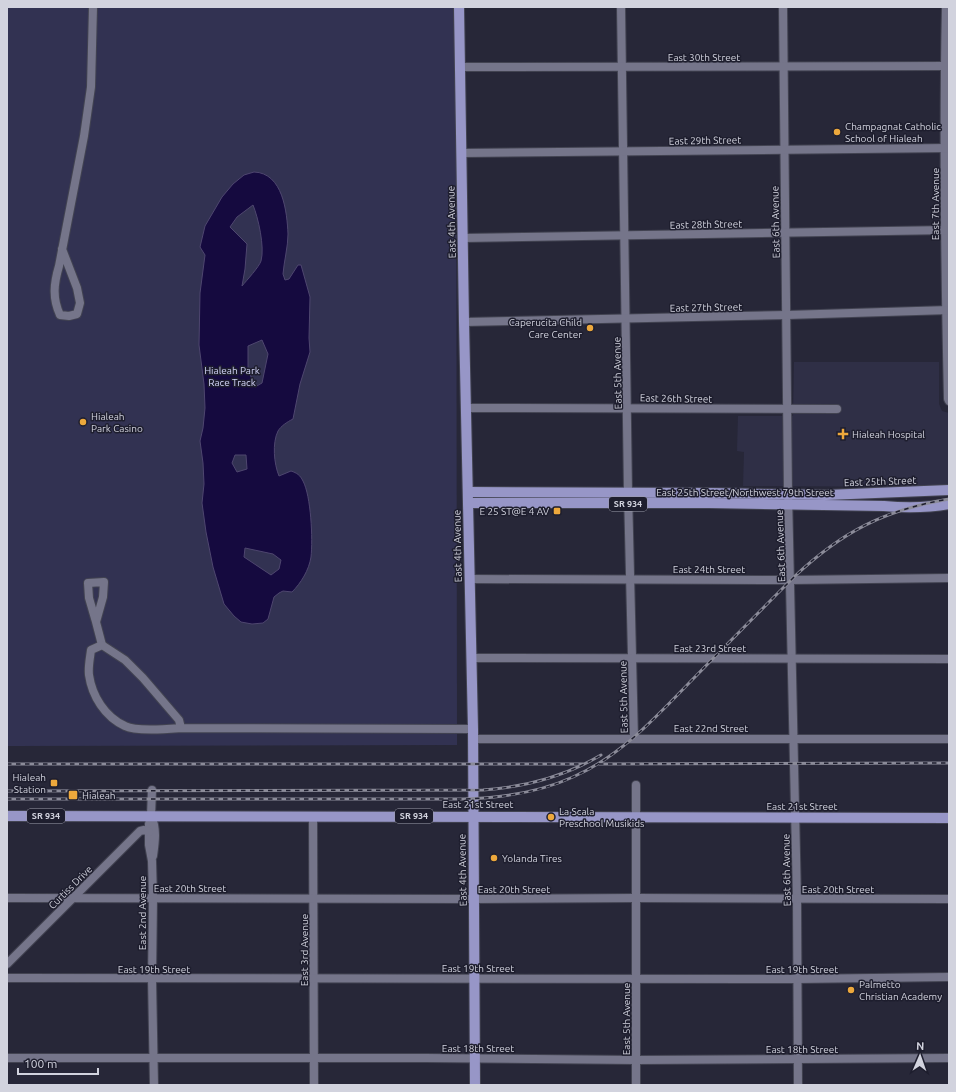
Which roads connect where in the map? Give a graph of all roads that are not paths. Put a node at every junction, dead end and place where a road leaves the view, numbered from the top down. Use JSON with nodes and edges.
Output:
{"nodes":[{"id":1,"x":93,"y":7,"type":"edge"},
{"id":2,"x":459,"y":7,"type":"edge"},
{"id":3,"x":621,"y":7,"type":"edge"},
{"id":4,"x":783,"y":7,"type":"edge"},
{"id":5,"x":946,"y":7,"type":"edge"},
{"id":6,"x":784,"y":66,"type":"junction"},
{"id":7,"x":947,"y":66,"type":"edge"},
{"id":8,"x":460,"y":67,"type":"junction"},
{"id":9,"x":622,"y":67,"type":"junction"},
{"id":10,"x":947,"y":148,"type":"edge"},
{"id":11,"x":784,"y":149,"type":"junction"},
{"id":12,"x":623,"y":151,"type":"junction"},
{"id":13,"x":462,"y":153,"type":"junction"},
{"id":14,"x":947,"y":230,"type":"edge"},
{"id":15,"x":786,"y":232,"type":"junction"},
{"id":16,"x":624,"y":235,"type":"junction"},
{"id":17,"x":463,"y":238,"type":"junction"},
{"id":18,"x":62,"y":249,"type":"junction"},
{"id":19,"x":947,"y":310,"type":"edge"},
{"id":20,"x":787,"y":315,"type":"junction"},
{"id":21,"x":626,"y":318,"type":"junction"},
{"id":22,"x":464,"y":322,"type":"junction"},
{"id":23,"x":949,"y":401,"type":"edge"},
{"id":24,"x":466,"y":408,"type":"junction"},
{"id":25,"x":628,"y":408,"type":"junction"},
{"id":26,"x":837,"y":409,"type":"dead end"},
{"id":27,"x":788,"y":410,"type":"junction"},
{"id":28,"x":949,"y":490,"type":"edge"},
{"id":29,"x":468,"y":492,"type":"junction"},
{"id":30,"x":628,"y":492,"type":"junction"},
{"id":31,"x":788,"y":499,"type":"junction"},
{"id":32,"x":468,"y":504,"type":"junction"},
{"id":33,"x":628,"y":504,"type":"junction"},
{"id":34,"x":949,"y":504,"type":"edge"},
{"id":35,"x":630,"y":578,"type":"junction"},
{"id":36,"x":949,"y":578,"type":"edge"},
{"id":37,"x":469,"y":579,"type":"junction"},
{"id":38,"x":791,"y":580,"type":"junction"},
{"id":39,"x":96,"y":622,"type":"dead end"},
{"id":40,"x":102,"y":645,"type":"junction"},
{"id":41,"x":471,"y":658,"type":"junction"},
{"id":42,"x":633,"y":658,"type":"junction"},
{"id":43,"x":792,"y":658,"type":"junction"},
{"id":44,"x":949,"y":659,"type":"edge"},
{"id":45,"x":180,"y":728,"type":"junction"},
{"id":46,"x":473,"y":734,"type":"junction"},
{"id":47,"x":634,"y":738,"type":"junction"},
{"id":48,"x":794,"y":738,"type":"junction"},
{"id":49,"x":949,"y":739,"type":"edge"},
{"id":50,"x":636,"y":785,"type":"dead end"},
{"id":51,"x":152,"y":790,"type":"dead end"},
{"id":52,"x":7,"y":816,"type":"edge"},
{"id":53,"x":151,"y":816,"type":"junction"},
{"id":54,"x":312,"y":816,"type":"junction"},
{"id":55,"x":473,"y":816,"type":"junction"},
{"id":56,"x":636,"y":817,"type":"junction"},
{"id":57,"x":949,"y":818,"type":"edge"},
{"id":58,"x":796,"y":819,"type":"junction"},
{"id":59,"x":149,"y":832,"type":"junction"},
{"id":60,"x":152,"y":861,"type":"junction"},
{"id":61,"x":7,"y":898,"type":"edge"},
{"id":62,"x":73,"y":898,"type":"junction"},
{"id":63,"x":153,"y":898,"type":"junction"},
{"id":64,"x":636,"y":898,"type":"junction"},
{"id":65,"x":313,"y":899,"type":"junction"},
{"id":66,"x":474,"y":899,"type":"junction"},
{"id":67,"x":797,"y":899,"type":"junction"},
{"id":68,"x":949,"y":899,"type":"edge"},
{"id":69,"x":7,"y":964,"type":"edge"},
{"id":70,"x":949,"y":977,"type":"edge"},
{"id":71,"x":7,"y":978,"type":"edge"},
{"id":72,"x":314,"y":978,"type":"junction"},
{"id":73,"x":474,"y":978,"type":"junction"},
{"id":74,"x":152,"y":979,"type":"junction"},
{"id":75,"x":636,"y":979,"type":"junction"},
{"id":76,"x":797,"y":979,"type":"junction"},
{"id":77,"x":314,"y":1057,"type":"junction"},
{"id":78,"x":7,"y":1058,"type":"edge"},
{"id":79,"x":154,"y":1058,"type":"junction"},
{"id":80,"x":474,"y":1058,"type":"junction"},
{"id":81,"x":949,"y":1058,"type":"edge"},
{"id":82,"x":798,"y":1059,"type":"junction"},
{"id":83,"x":636,"y":1060,"type":"junction"},
{"id":84,"x":154,"y":1085,"type":"edge"},
{"id":85,"x":314,"y":1085,"type":"edge"},
{"id":86,"x":475,"y":1085,"type":"edge"},
{"id":87,"x":636,"y":1085,"type":"edge"},
{"id":88,"x":798,"y":1085,"type":"edge"}],
"edges":[{"from":1,"to":18,"type":"street"},
{"from":2,"to":8,"type":"main road","name":"East 4th Avenue"},
{"from":3,"to":9,"type":"street","name":"East 5th Avenue"},
{"from":4,"to":6,"type":"street","name":"East 6th Avenue"},
{"from":5,"to":7,"type":"street","name":"East 7th Avenue"},
{"from":6,"to":7,"type":"street","name":"East 30th Street"},
{"from":6,"to":9,"type":"street","name":"East 30th Street"},
{"from":6,"to":11,"type":"street","name":"East 6th Avenue"},
{"from":7,"to":10,"type":"street","name":"East 7th Avenue"},
{"from":8,"to":9,"type":"street","name":"East 30th Street"},
{"from":8,"to":13,"type":"main road","name":"East 4th Avenue"},
{"from":9,"to":12,"type":"street","name":"East 5th Avenue"},
{"from":10,"to":11,"type":"street","name":"East 29th Street"},
{"from":10,"to":14,"type":"street","name":"East 7th Avenue"},
{"from":11,"to":12,"type":"street","name":"East 29th Street"},
{"from":11,"to":15,"type":"street","name":"East 6th Avenue"},
{"from":12,"to":13,"type":"street","name":"East 29th Street"},
{"from":12,"to":16,"type":"street","name":"East 5th Avenue"},
{"from":13,"to":17,"type":"main road","name":"East 4th Avenue"},
{"from":14,"to":15,"type":"street","name":"East 28th Street"},
{"from":14,"to":19,"type":"street","name":"East 7th Avenue"},
{"from":15,"to":16,"type":"street","name":"East 28th Street"},
{"from":15,"to":20,"type":"street","name":"East 6th Avenue"},
{"from":16,"to":17,"type":"street","name":"East 28th Street"},
{"from":16,"to":21,"type":"street","name":"East 5th Avenue"},
{"from":17,"to":22,"type":"main road","name":"East 4th Avenue"},
{"from":18,"to":18,"type":"street"},
{"from":19,"to":20,"type":"street","name":"East 27th Street"},
{"from":19,"to":23,"type":"street","name":"East 7th Avenue"},
{"from":20,"to":21,"type":"street","name":"East 27th Street"},
{"from":20,"to":27,"type":"street","name":"East 6th Avenue"},
{"from":21,"to":22,"type":"street","name":"East 27th Street"},
{"from":21,"to":25,"type":"street","name":"East 5th Avenue"},
{"from":22,"to":24,"type":"main road","name":"East 4th Avenue"},
{"from":24,"to":25,"type":"street","name":"East 26th Street"},
{"from":24,"to":29,"type":"main road","name":"East 4th Avenue"},
{"from":25,"to":27,"type":"street","name":"East 26th Street"},
{"from":25,"to":30,"type":"street","name":"East 5th Avenue"},
{"from":26,"to":27,"type":"street","name":"East 26th Street"},
{"from":27,"to":31,"type":"street","name":"East 6th Avenue"},
{"from":28,"to":31,"type":"main road","name":"East 25th Street","number":"SR 934"},
{"from":29,"to":30,"type":"main road","name":"East 25th Street/Northwest 79th Street","number":"SR 934"},
{"from":29,"to":32,"type":"main road","name":"East 4th Avenue"},
{"from":30,"to":31,"type":"main road","name":"East 25th Street/Northwest 79th Street","number":"SR 934"},
{"from":30,"to":33,"type":"street","name":"East 5th Avenue"},
{"from":31,"to":33,"type":"main road","name":"East 25th Street/Northwest 79th Street","number":"SR 934"},
{"from":31,"to":34,"type":"main road","name":"East 25th Street/Northwest 79th Street","number":"SR 934"},
{"from":31,"to":38,"type":"street","name":"East 6th Avenue"},
{"from":32,"to":33,"type":"main road","name":"East 25th Street/Northwest 79th Street","number":"SR 934"},
{"from":32,"to":37,"type":"main road","name":"East 4th Avenue"},
{"from":33,"to":35,"type":"street","name":"East 5th Avenue"},
{"from":35,"to":37,"type":"street","name":"East 24th Street"},
{"from":35,"to":38,"type":"street","name":"East 24th Street"},
{"from":35,"to":42,"type":"street","name":"East 5th Avenue"},
{"from":36,"to":38,"type":"street","name":"East 24th Street"},
{"from":37,"to":41,"type":"main road","name":"East 4th Avenue"},
{"from":38,"to":43,"type":"street","name":"East 6th Avenue"},
{"from":39,"to":40,"type":"street"},
{"from":40,"to":45,"type":"street"},
{"from":40,"to":45,"type":"street","name":"East 22nd Street"},
{"from":41,"to":42,"type":"street","name":"East 23rd Street"},
{"from":41,"to":46,"type":"main road","name":"East 4th Avenue"},
{"from":42,"to":43,"type":"street","name":"East 23rd Street"},
{"from":42,"to":47,"type":"street","name":"East 5th Avenue"},
{"from":43,"to":44,"type":"street","name":"East 23rd Street"},
{"from":43,"to":48,"type":"street","name":"East 6th Avenue"},
{"from":45,"to":46,"type":"street","name":"East 22nd Street"},
{"from":46,"to":47,"type":"street","name":"East 22nd Street"},
{"from":46,"to":55,"type":"main road","name":"East 4th Avenue"},
{"from":47,"to":48,"type":"street","name":"East 22nd Street"},
{"from":48,"to":49,"type":"street","name":"East 22nd Street"},
{"from":48,"to":58,"type":"street","name":"East 6th Avenue"},
{"from":50,"to":56,"type":"street","name":"East 5th Avenue"},
{"from":51,"to":53,"type":"street"},
{"from":52,"to":53,"type":"main road","name":"East 21st Street","number":"SR 934"},
{"from":53,"to":54,"type":"main road","name":"East 21st Street","number":"SR 934"},
{"from":53,"to":59,"type":"street","name":"East 2nd Avenue"},
{"from":53,"to":60,"type":"street","name":"East 2nd Avenue"},
{"from":54,"to":55,"type":"main road","name":"East 21st Street","number":"SR 934"},
{"from":54,"to":65,"type":"street","name":"East 3rd Avenue"},
{"from":55,"to":56,"type":"main road","name":"East 21st Street"},
{"from":55,"to":66,"type":"main road","name":"East 4th Avenue"},
{"from":56,"to":58,"type":"main road","name":"East 21st Street"},
{"from":56,"to":64,"type":"street","name":"East 5th Avenue"},
{"from":57,"to":58,"type":"main road","name":"East 21st Street"},
{"from":58,"to":67,"type":"street","name":"East 6th Avenue"},
{"from":59,"to":60,"type":"street","name":"East 2nd Avenue"},
{"from":59,"to":62,"type":"street","name":"Curtiss Drive"},
{"from":60,"to":63,"type":"street","name":"East 2nd Avenue"},
{"from":61,"to":62,"type":"street","name":"East 20th Street"},
{"from":62,"to":63,"type":"street","name":"East 20th Street"},
{"from":62,"to":69,"type":"street","name":"Curtiss Drive"},
{"from":63,"to":65,"type":"street","name":"East 20th Street"},
{"from":63,"to":74,"type":"street","name":"East 2nd Avenue"},
{"from":64,"to":66,"type":"street","name":"East 20th Street"},
{"from":64,"to":67,"type":"street","name":"East 20th Street"},
{"from":64,"to":75,"type":"street","name":"East 5th Avenue"},
{"from":65,"to":66,"type":"street","name":"East 20th Street"},
{"from":65,"to":72,"type":"street","name":"East 3rd Avenue"},
{"from":66,"to":73,"type":"main road","name":"East 4th Avenue"},
{"from":67,"to":68,"type":"street","name":"East 20th Street"},
{"from":67,"to":76,"type":"street","name":"East 6th Avenue"},
{"from":70,"to":76,"type":"street","name":"East 19th Street"},
{"from":71,"to":74,"type":"street","name":"East 19th Street"},
{"from":72,"to":73,"type":"street","name":"East 19th Street"},
{"from":72,"to":74,"type":"street","name":"East 19th Street"},
{"from":72,"to":77,"type":"street","name":"East 3rd Avenue"},
{"from":73,"to":75,"type":"street","name":"East 19th Street"},
{"from":73,"to":80,"type":"main road","name":"East 4th Avenue"},
{"from":74,"to":79,"type":"street","name":"East 2nd Avenue"},
{"from":75,"to":76,"type":"street","name":"East 19th Street"},
{"from":75,"to":83,"type":"street","name":"East 5th Avenue"},
{"from":76,"to":82,"type":"street","name":"East 6th Avenue"},
{"from":77,"to":79,"type":"street","name":"East 18th Street"},
{"from":77,"to":80,"type":"street","name":"East 18th Street"},
{"from":77,"to":85,"type":"street","name":"East 3rd Avenue"},
{"from":78,"to":79,"type":"street","name":"East 18th Street"},
{"from":79,"to":84,"type":"street","name":"East 2nd Avenue"},
{"from":80,"to":83,"type":"street","name":"East 18th Street"},
{"from":80,"to":86,"type":"main road","name":"East 4th Avenue"},
{"from":81,"to":82,"type":"street","name":"East 18th Street"},
{"from":82,"to":83,"type":"street","name":"East 18th Street"},
{"from":82,"to":88,"type":"street","name":"East 6th Avenue"},
{"from":83,"to":87,"type":"street","name":"East 5th Avenue"}]}
